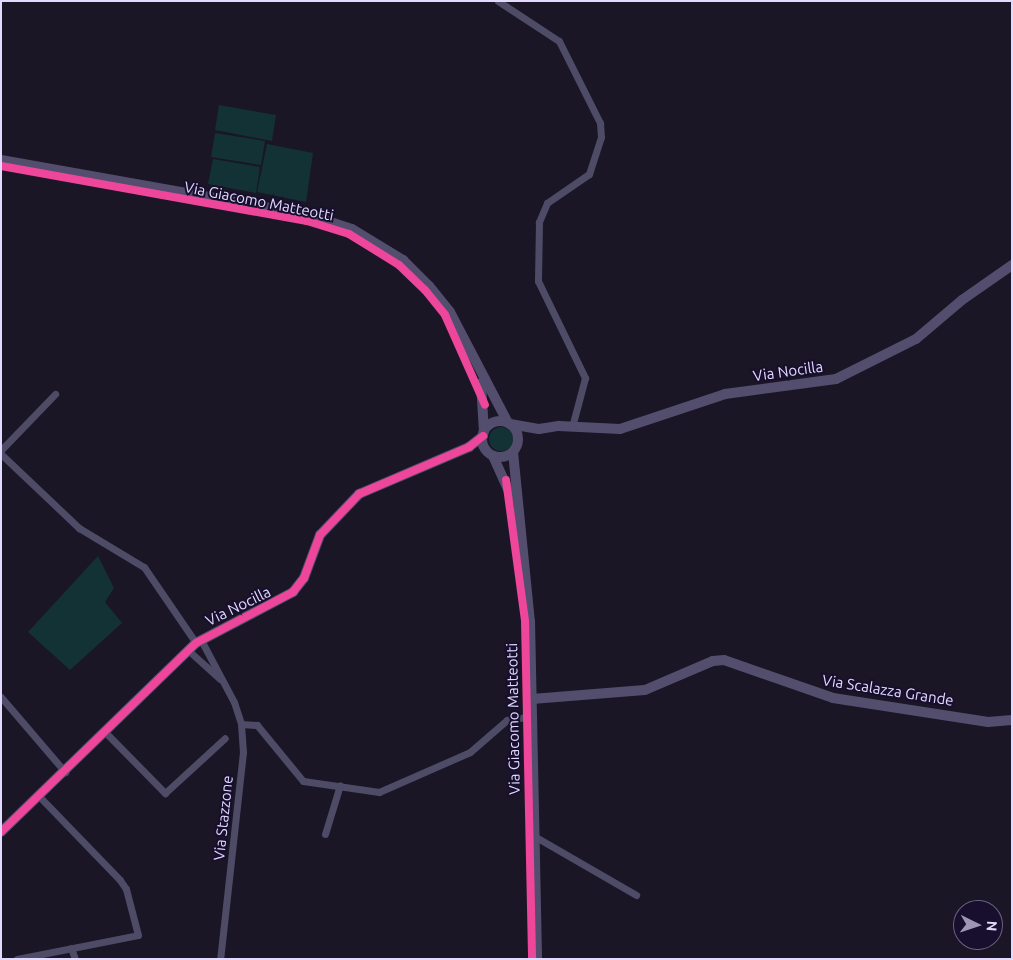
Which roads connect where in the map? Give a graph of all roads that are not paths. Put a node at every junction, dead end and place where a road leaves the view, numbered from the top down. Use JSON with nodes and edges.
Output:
{"nodes":[{"id":1,"x":498,"y":1,"type":"edge"},
{"id":2,"x":1,"y":160,"type":"edge"},
{"id":3,"x":1012,"y":265,"type":"edge"},
{"id":4,"x":480,"y":374,"type":"junction"},
{"id":5,"x":55,"y":394,"type":"dead end"},
{"id":6,"x":509,"y":424,"type":"junction"},
{"id":7,"x":572,"y":427,"type":"junction"},
{"id":8,"x":539,"y":429,"type":"junction"},
{"id":9,"x":483,"y":434,"type":"junction"},
{"id":10,"x":469,"y":447,"type":"junction"},
{"id":11,"x":515,"y":449,"type":"junction"},
{"id":12,"x":1,"y":450,"type":"edge"},
{"id":13,"x":490,"y":453,"type":"junction"},
{"id":14,"x":1,"y":454,"type":"edge"},
{"id":15,"x":520,"y":525,"type":"junction"},
{"id":16,"x":196,"y":645,"type":"junction"},
{"id":17,"x":224,"y":683,"type":"junction"},
{"id":18,"x":1,"y":697,"type":"edge"},
{"id":19,"x":532,"y":699,"type":"junction"},
{"id":20,"x":532,"y":716,"type":"junction"},
{"id":21,"x":1012,"y":720,"type":"edge"},
{"id":22,"x":241,"y":724,"type":"junction"},
{"id":23,"x":107,"y":734,"type":"junction"},
{"id":24,"x":225,"y":738,"type":"dead end"},
{"id":25,"x":65,"y":772,"type":"junction"},
{"id":26,"x":340,"y":785,"type":"junction"},
{"id":27,"x":39,"y":796,"type":"junction"},
{"id":28,"x":1,"y":832,"type":"edge"},
{"id":29,"x":325,"y":834,"type":"dead end"},
{"id":30,"x":534,"y":836,"type":"junction"},
{"id":31,"x":636,"y":895,"type":"dead end"},
{"id":32,"x":72,"y":948,"type":"junction"},
{"id":33,"x":17,"y":959,"type":"edge"},
{"id":34,"x":75,"y":959,"type":"edge"},
{"id":35,"x":220,"y":959,"type":"edge"},
{"id":36,"x":537,"y":959,"type":"edge"}],
"edges":[{"from":1,"to":7,"type":"street"},
{"from":2,"to":4,"type":"street","name":"Via Giacomo Matteotti"},
{"from":3,"to":7,"type":"street","name":"Via Nocilla"},
{"from":4,"to":6,"type":"street"},
{"from":4,"to":9,"type":"street"},
{"from":5,"to":12,"type":"street"},
{"from":6,"to":8,"type":"street","name":"Via Nocilla"},
{"from":6,"to":9,"type":"street"},
{"from":6,"to":11,"type":"street"},
{"from":7,"to":8,"type":"street","name":"Via Nocilla"},
{"from":8,"to":11,"type":"street"},
{"from":9,"to":10,"type":"street","name":"Via Nocilla"},
{"from":9,"to":13,"type":"street"},
{"from":10,"to":13,"type":"street"},
{"from":10,"to":16,"type":"street","name":"Via Nocilla"},
{"from":11,"to":13,"type":"street"},
{"from":11,"to":15,"type":"street"},
{"from":13,"to":15,"type":"street"},
{"from":14,"to":16,"type":"street"},
{"from":15,"to":19,"type":"street","name":"Via Giacomo Matteotti"},
{"from":16,"to":17,"type":"street","name":"Via Stazzone"},
{"from":16,"to":17,"type":"street"},
{"from":16,"to":23,"type":"street","name":"Via Nocilla"},
{"from":17,"to":22,"type":"street","name":"Via Stazzone"},
{"from":18,"to":25,"type":"street"},
{"from":19,"to":20,"type":"street","name":"Via Giacomo Matteotti"},
{"from":19,"to":21,"type":"street","name":"Via Scalazza Grande"},
{"from":20,"to":26,"type":"street"},
{"from":20,"to":30,"type":"street","name":"Via Giacomo Matteotti"},
{"from":22,"to":26,"type":"street"},
{"from":22,"to":35,"type":"street","name":"Via Stazzone"},
{"from":23,"to":24,"type":"street"},
{"from":23,"to":25,"type":"street","name":"Via Nocilla"},
{"from":25,"to":27,"type":"street","name":"Via Nocilla"},
{"from":26,"to":29,"type":"street"},
{"from":27,"to":28,"type":"street","name":"Via Nocilla"},
{"from":27,"to":32,"type":"street"},
{"from":30,"to":31,"type":"street"},
{"from":30,"to":36,"type":"street","name":"Via Giacomo Matteotti"},
{"from":32,"to":33,"type":"street"},
{"from":32,"to":34,"type":"street"}]}
